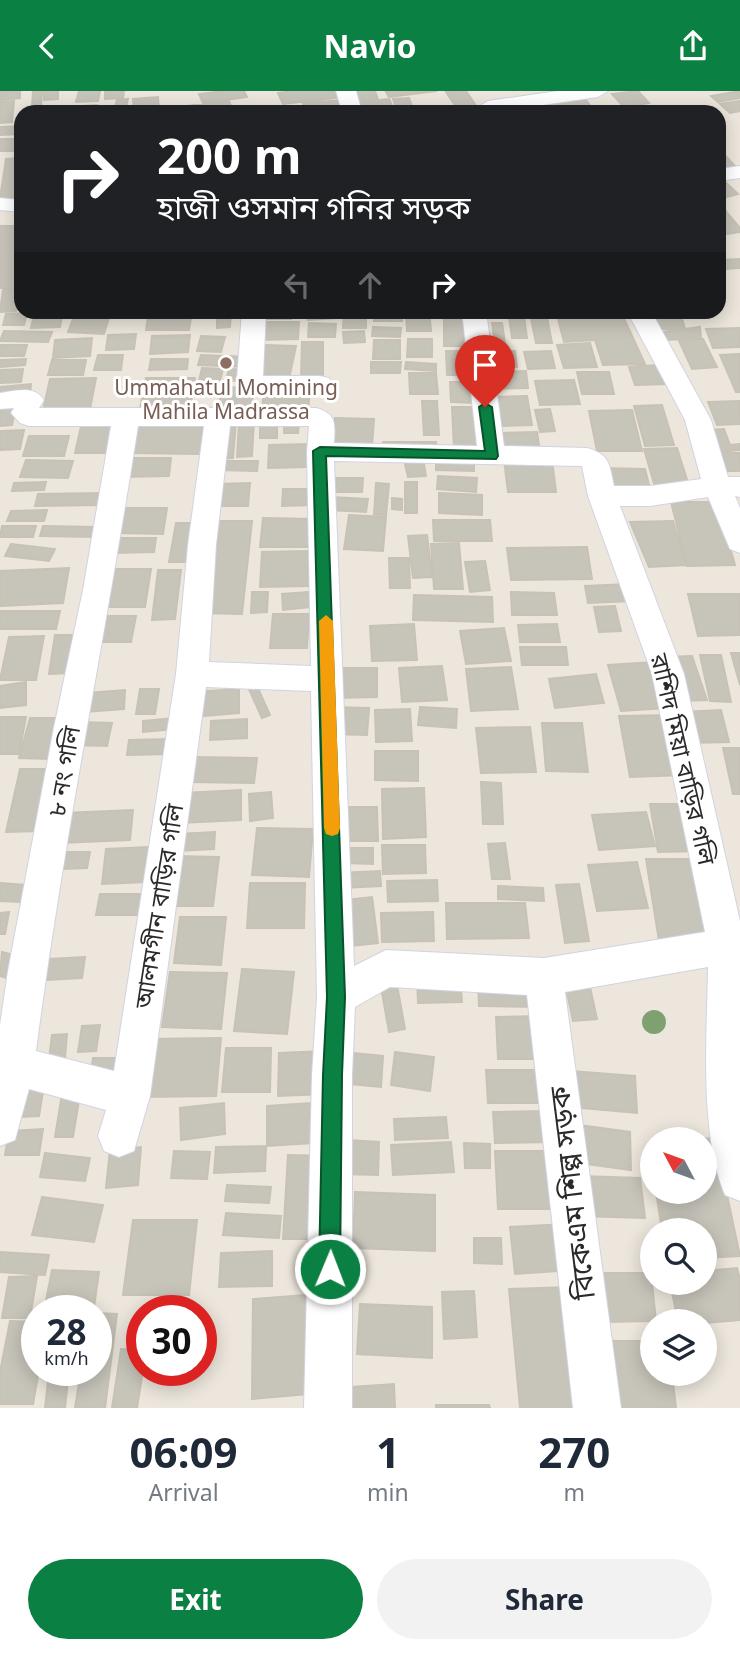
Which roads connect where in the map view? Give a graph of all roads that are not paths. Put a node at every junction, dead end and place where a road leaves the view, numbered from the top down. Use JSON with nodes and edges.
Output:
{"nodes":[{"id":1,"x":598,"y":91,"type":"edge"},
{"id":2,"x":485,"y":103,"type":"edge"},
{"id":3,"x":254,"y":319,"type":"edge"},
{"id":4,"x":475,"y":319,"type":"edge"},
{"id":5,"x":643,"y":319,"type":"edge"},
{"id":6,"x":0,"y":401,"type":"edge"},
{"id":7,"x":126,"y":416,"type":"junction"},
{"id":8,"x":218,"y":417,"type":"junction"},
{"id":9,"x":320,"y":418,"type":"junction"},
{"id":10,"x":492,"y":456,"type":"junction"},
{"id":11,"x":729,"y":487,"type":"edge"},
{"id":12,"x":602,"y":496,"type":"junction"},
{"id":13,"x":740,"y":542,"type":"edge"},
{"id":14,"x":192,"y":674,"type":"junction"},
{"id":15,"x":328,"y":679,"type":"junction"},
{"id":16,"x":733,"y":946,"type":"edge"},
{"id":17,"x":544,"y":978,"type":"junction"},
{"id":18,"x":336,"y":997,"type":"junction"},
{"id":19,"x":7,"y":1066,"type":"edge"},
{"id":20,"x":130,"y":1096,"type":"junction"},
{"id":21,"x":0,"y":1125,"type":"edge"},
{"id":22,"x":119,"y":1136,"type":"dead end"},
{"id":23,"x":740,"y":1180,"type":"edge"},
{"id":24,"x":328,"y":1408,"type":"edge"},
{"id":25,"x":597,"y":1408,"type":"edge"}],
"edges":[{"from":1,"to":2,"type":"street"},
{"from":3,"to":9,"type":"street"},
{"from":4,"to":10,"type":"street"},
{"from":5,"to":11,"type":"street"},
{"from":6,"to":7,"type":"street"},
{"from":7,"to":8,"type":"street"},
{"from":7,"to":19,"type":"street","name":"৮ নং গলি"},
{"from":8,"to":9,"type":"street"},
{"from":8,"to":14,"type":"street","name":"আলমগীন বাড়ির গলি"},
{"from":9,"to":10,"type":"street"},
{"from":9,"to":15,"type":"street"},
{"from":10,"to":12,"type":"street","name":"রাশিদ মিয়া বাড়ির গলি"},
{"from":11,"to":12,"type":"street"},
{"from":11,"to":13,"type":"street"},
{"from":12,"to":16,"type":"street","name":"রাশিদ মিয়া বাড়ির গলি"},
{"from":14,"to":15,"type":"street"},
{"from":14,"to":20,"type":"street","name":"আলমগীন বাড়ির গলি"},
{"from":15,"to":18,"type":"street"},
{"from":16,"to":17,"type":"street"},
{"from":16,"to":23,"type":"street","name":"রাশিদ মিয়া বাড়ির গলি"},
{"from":17,"to":18,"type":"street"},
{"from":17,"to":25,"type":"street","name":"বিকেএম শিল্প সড়ক"},
{"from":18,"to":24,"type":"street"},
{"from":19,"to":20,"type":"street"},
{"from":19,"to":21,"type":"street","name":"৮ নং গলি"},
{"from":20,"to":22,"type":"street","name":"আলমগীন বাড়ির গলি"}]}
